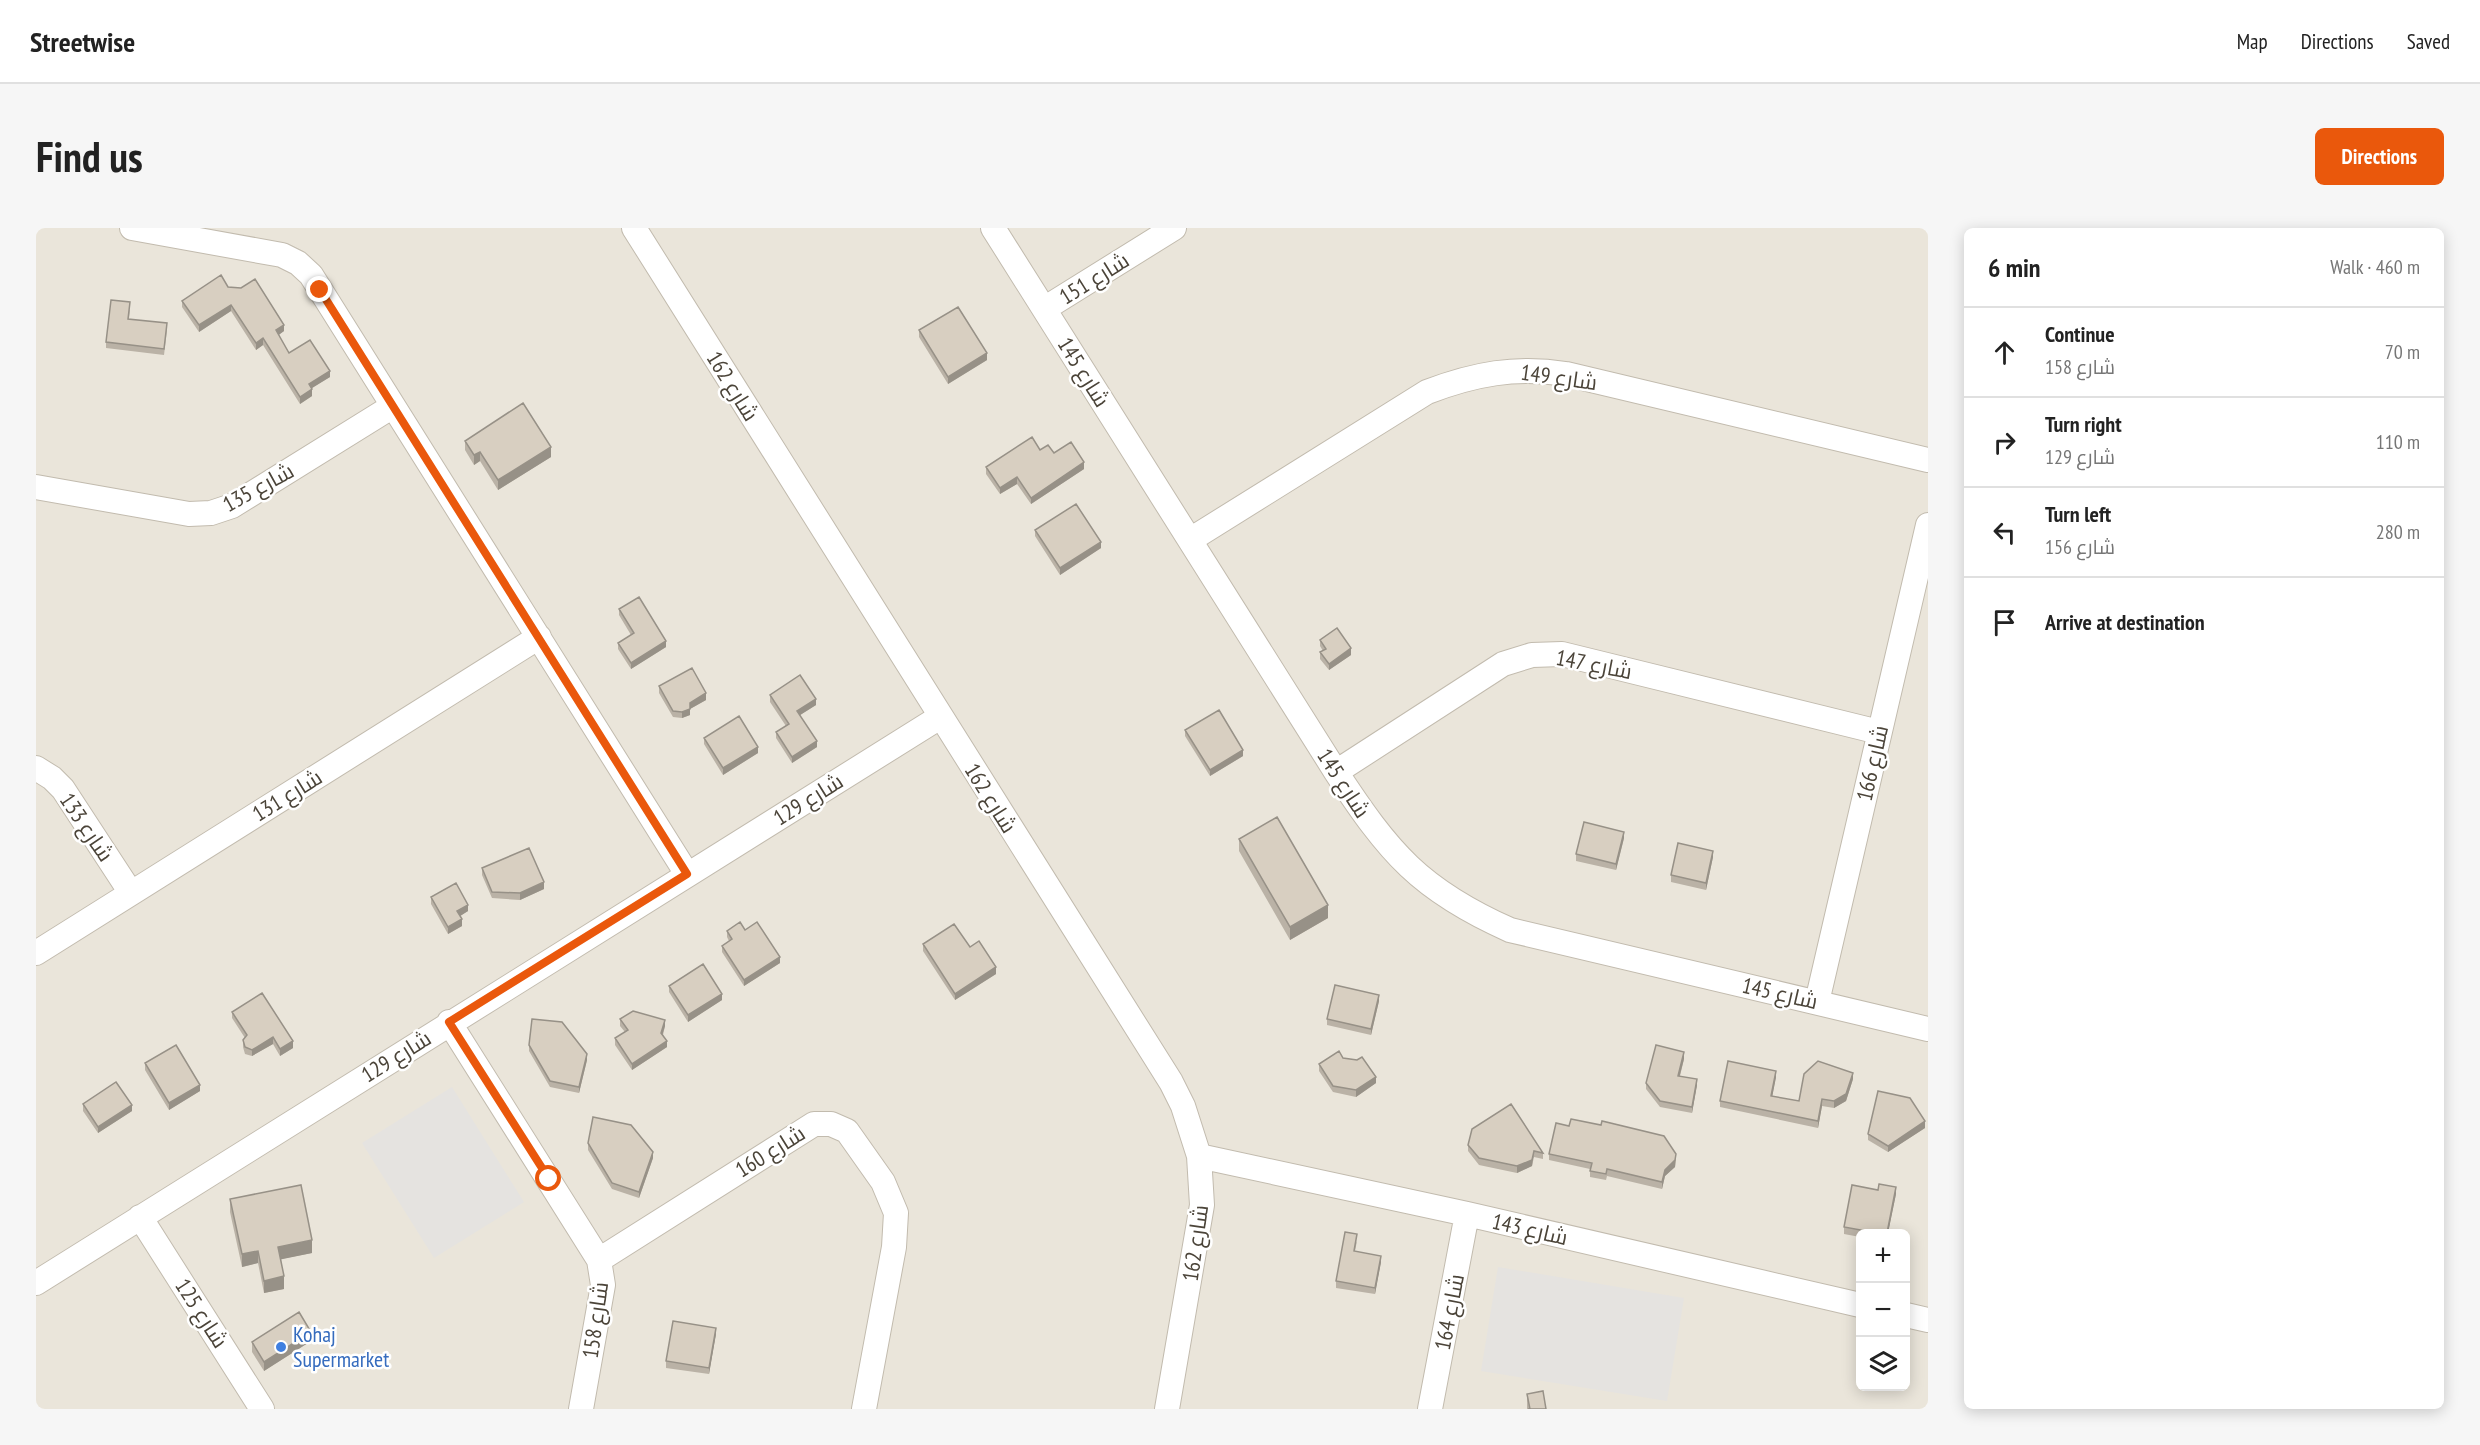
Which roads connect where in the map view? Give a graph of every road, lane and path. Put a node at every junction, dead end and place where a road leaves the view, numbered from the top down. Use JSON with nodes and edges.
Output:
{"nodes":[{"id":1,"x":132,"y":228,"type":"edge"},
{"id":2,"x":634,"y":228,"type":"edge"},
{"id":3,"x":993,"y":228,"type":"edge"},
{"id":4,"x":1174,"y":228,"type":"edge"},
{"id":5,"x":1044,"y":309,"type":"junction"},
{"id":6,"x":393,"y":405,"type":"junction"},
{"id":7,"x":1928,"y":460,"type":"edge"},
{"id":8,"x":36,"y":487,"type":"edge"},
{"id":9,"x":1928,"y":525,"type":"edge"},
{"id":10,"x":1190,"y":540,"type":"junction"},
{"id":11,"x":539,"y":637,"type":"junction"},
{"id":12,"x":940,"y":717,"type":"junction"},
{"id":13,"x":1879,"y":732,"type":"junction"},
{"id":14,"x":36,"y":768,"type":"edge"},
{"id":15,"x":1336,"y":772,"type":"junction"},
{"id":16,"x":687,"y":874,"type":"junction"},
{"id":17,"x":131,"y":893,"type":"junction"},
{"id":18,"x":36,"y":953,"type":"edge"},
{"id":19,"x":1817,"y":1002,"type":"junction"},
{"id":20,"x":449,"y":1022,"type":"junction"},
{"id":21,"x":1928,"y":1029,"type":"edge"},
{"id":22,"x":1199,"y":1156,"type":"junction"},
{"id":23,"x":1467,"y":1214,"type":"junction"},
{"id":24,"x":140,"y":1217,"type":"junction"},
{"id":25,"x":599,"y":1260,"type":"junction"},
{"id":26,"x":36,"y":1283,"type":"edge"},
{"id":27,"x":1856,"y":1304,"type":"edge"},
{"id":28,"x":1910,"y":1316,"type":"edge"},
{"id":29,"x":1928,"y":1320,"type":"edge"},
{"id":30,"x":262,"y":1409,"type":"edge"},
{"id":31,"x":581,"y":1409,"type":"edge"},
{"id":32,"x":864,"y":1409,"type":"edge"},
{"id":33,"x":1167,"y":1409,"type":"edge"},
{"id":34,"x":1430,"y":1409,"type":"edge"}],
"edges":[{"from":1,"to":6,"type":"street"},
{"from":2,"to":12,"type":"street","name":"شارع 162"},
{"from":3,"to":5,"type":"street","name":"شارع 145"},
{"from":4,"to":5,"type":"street","name":"شارع 151"},
{"from":5,"to":10,"type":"street","name":"شارع 145"},
{"from":6,"to":8,"type":"street","name":"شارع 135"},
{"from":6,"to":11,"type":"street"},
{"from":7,"to":10,"type":"street","name":"شارع 149"},
{"from":9,"to":13,"type":"street","name":"شارع 166"},
{"from":10,"to":15,"type":"street","name":"شارع 145"},
{"from":11,"to":16,"type":"street"},
{"from":11,"to":17,"type":"street","name":"شارع 131"},
{"from":12,"to":16,"type":"street","name":"شارع 129"},
{"from":12,"to":22,"type":"street","name":"شارع 162"},
{"from":13,"to":15,"type":"street","name":"شارع 147"},
{"from":13,"to":19,"type":"street","name":"شارع 166"},
{"from":14,"to":17,"type":"street","name":"شارع 133"},
{"from":15,"to":19,"type":"street","name":"شارع 145"},
{"from":16,"to":20,"type":"street","name":"شارع 129"},
{"from":17,"to":18,"type":"street","name":"شارع 131"},
{"from":19,"to":21,"type":"street","name":"شارع 145"},
{"from":20,"to":24,"type":"street","name":"شارع 129"},
{"from":20,"to":25,"type":"street","name":"شارع 158"},
{"from":22,"to":23,"type":"street","name":"شارع 143"},
{"from":22,"to":33,"type":"street","name":"شارع 162"},
{"from":23,"to":27,"type":"street","name":"شارع 143"},
{"from":23,"to":34,"type":"street","name":"شارع 164"},
{"from":24,"to":26,"type":"street","name":"شارع 129"},
{"from":24,"to":30,"type":"street","name":"شارع 125"},
{"from":25,"to":31,"type":"street","name":"شارع 158"},
{"from":25,"to":32,"type":"street","name":"شارع 160"},
{"from":28,"to":29,"type":"street"}]}
